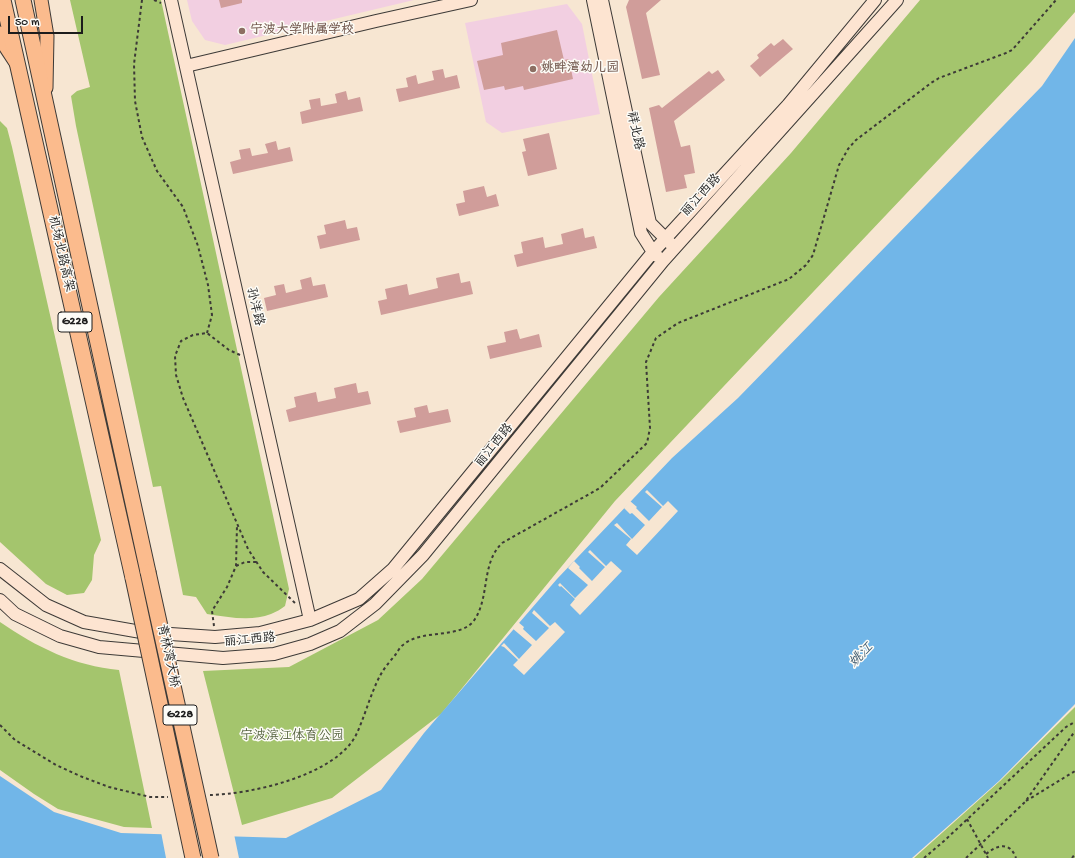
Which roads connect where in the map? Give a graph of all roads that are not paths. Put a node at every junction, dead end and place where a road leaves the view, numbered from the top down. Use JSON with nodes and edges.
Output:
{"nodes":[{"id":1,"x":3,"y":0,"type":"edge"},
{"id":2,"x":24,"y":0,"type":"edge"},
{"id":3,"x":41,"y":0,"type":"edge"},
{"id":4,"x":171,"y":0,"type":"edge"},
{"id":5,"x":471,"y":0,"type":"edge"},
{"id":6,"x":593,"y":0,"type":"edge"},
{"id":7,"x":602,"y":0,"type":"edge"},
{"id":8,"x":875,"y":0,"type":"edge"},
{"id":9,"x":897,"y":0,"type":"edge"},
{"id":10,"x":0,"y":33,"type":"edge"},
{"id":11,"x":17,"y":66,"type":"junction"},
{"id":12,"x":186,"y":66,"type":"junction"},
{"id":13,"x":45,"y":100,"type":"junction"},
{"id":14,"x":664,"y":239,"type":"junction"},
{"id":15,"x":675,"y":248,"type":"junction"},
{"id":16,"x":653,"y":252,"type":"junction"},
{"id":17,"x":663,"y":261,"type":"junction"},
{"id":18,"x":0,"y":569,"type":"edge"},
{"id":19,"x":148,"y":572,"type":"joint"},
{"id":20,"x":133,"y":578,"type":"joint"},
{"id":21,"x":0,"y":600,"type":"edge"},
{"id":22,"x":310,"y":620,"type":"junction"},
{"id":23,"x":193,"y":858,"type":"edge"},
{"id":24,"x":211,"y":858,"type":"edge"}],
"edges":[{"from":1,"to":11,"type":"highway","name":"机场北路高架","number":"G228"},
{"from":2,"to":13,"type":"highway","name":"机场北路高架","number":"G228"},
{"from":3,"to":13,"type":"main road","number":"G228"},
{"from":4,"to":12,"type":"main road","name":"孙洋路"},
{"from":5,"to":12,"type":"main road"},
{"from":6,"to":16,"type":"main road","name":"祥北路"},
{"from":7,"to":14,"type":"main road","name":"祥北路"},
{"from":8,"to":14,"type":"main road","name":"丽江西路"},
{"from":9,"to":15,"type":"main road","name":"丽江西路"},
{"from":10,"to":11,"type":"main road","number":"G228"},
{"from":11,"to":20,"type":"highway","name":"机场北路高架","number":"G228"},
{"from":12,"to":22,"type":"main road","name":"孙洋路"},
{"from":13,"to":19,"type":"highway","name":"机场北路高架","number":"G228"},
{"from":14,"to":15,"type":"main road","name":"祥北路"},
{"from":14,"to":16,"type":"main road","name":"丽江西路"},
{"from":15,"to":17,"type":"main road","name":"丽江西路"},
{"from":16,"to":17,"type":"main road","name":"祥北路"},
{"from":16,"to":22,"type":"main road","name":"丽江西路"},
{"from":17,"to":21,"type":"main road","name":"丽江西路"},
{"from":18,"to":22,"type":"main road","name":"丽江西路"},
{"from":19,"to":24,"type":"highway","name":"青林湾大桥","number":"G228","bridge":true},
{"from":20,"to":23,"type":"highway","name":"青林湾大桥","number":"G228","bridge":true}]}
